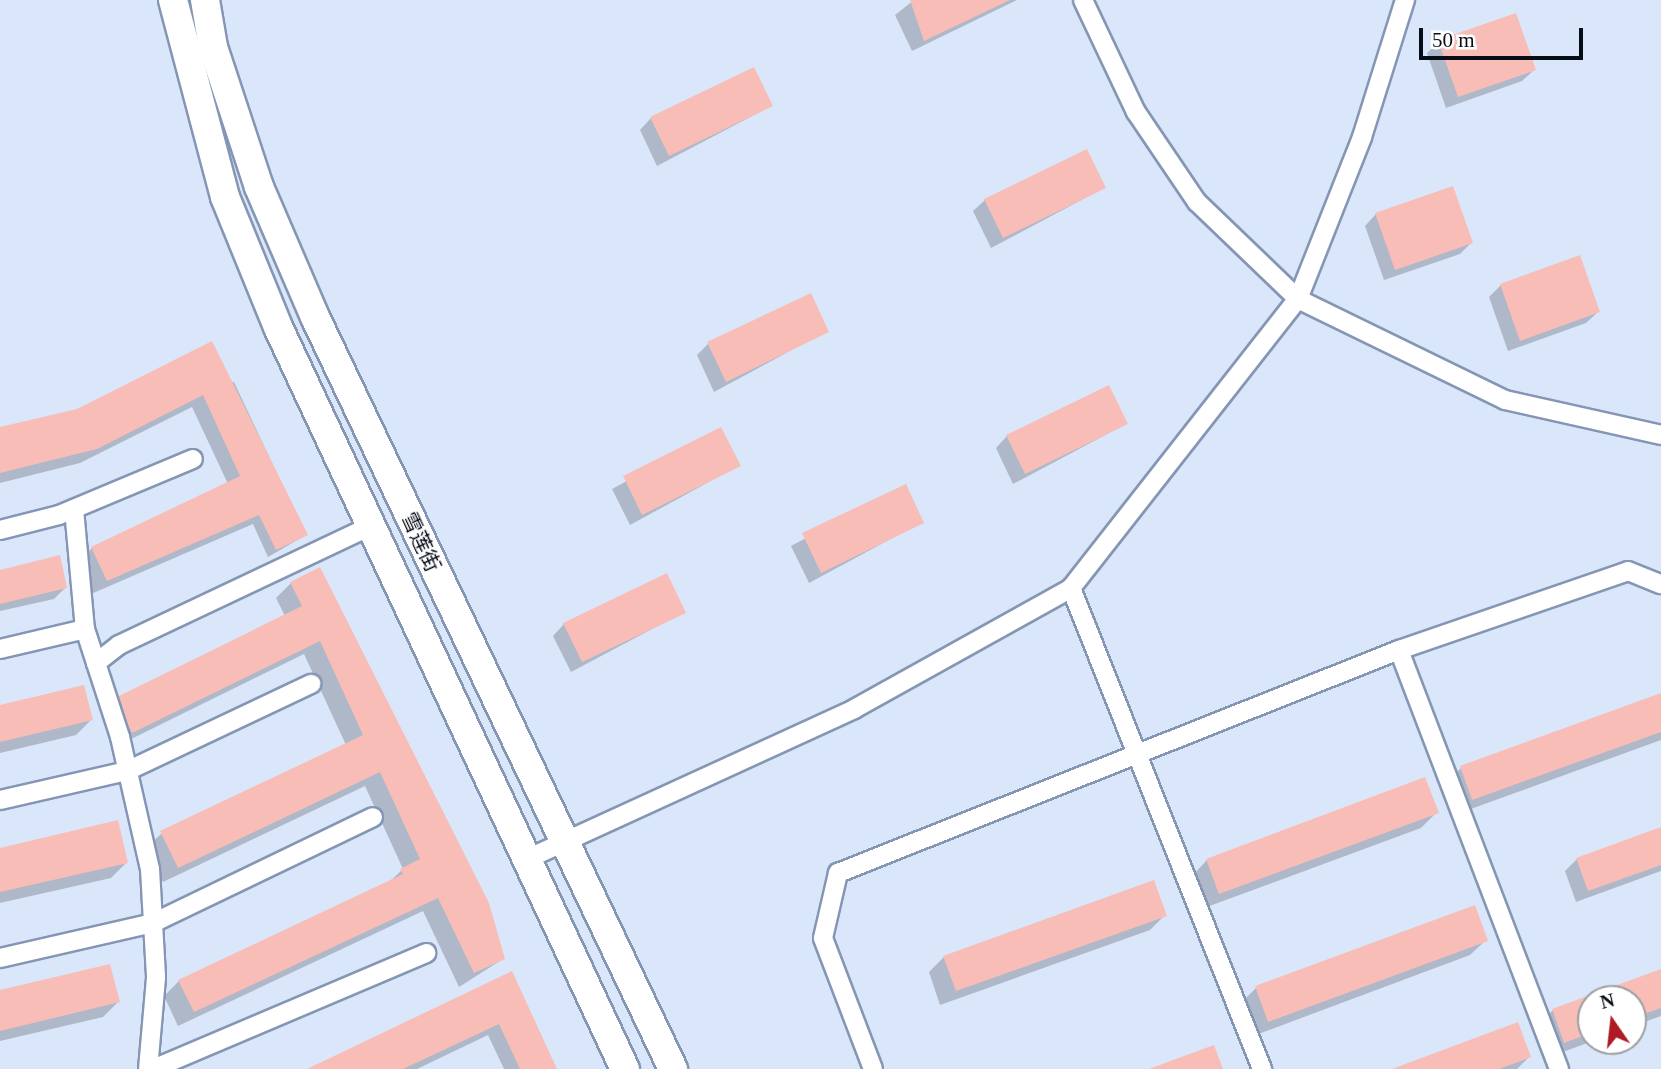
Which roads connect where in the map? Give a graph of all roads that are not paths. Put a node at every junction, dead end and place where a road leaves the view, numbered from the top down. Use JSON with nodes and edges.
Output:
{"nodes":[{"id":1,"x":173,"y":0,"type":"edge"},
{"id":2,"x":205,"y":0,"type":"edge"},
{"id":3,"x":1083,"y":0,"type":"edge"},
{"id":4,"x":1405,"y":0,"type":"edge"},
{"id":5,"x":1298,"y":299,"type":"junction"},
{"id":6,"x":1661,"y":435,"type":"edge"},
{"id":7,"x":193,"y":459,"type":"dead end"},
{"id":8,"x":74,"y":509,"type":"junction"},
{"id":9,"x":371,"y":526,"type":"junction"},
{"id":10,"x":0,"y":530,"type":"edge"},
{"id":11,"x":1661,"y":584,"type":"edge"},
{"id":12,"x":1071,"y":589,"type":"junction"},
{"id":13,"x":85,"y":629,"type":"junction"},
{"id":14,"x":0,"y":649,"type":"edge"},
{"id":15,"x":1399,"y":650,"type":"junction"},
{"id":16,"x":96,"y":663,"type":"junction"},
{"id":17,"x":311,"y":684,"type":"dead end"},
{"id":18,"x":1137,"y":757,"type":"junction"},
{"id":19,"x":127,"y":771,"type":"junction"},
{"id":20,"x":0,"y":800,"type":"edge"},
{"id":21,"x":373,"y":817,"type":"dead end"},
{"id":22,"x":562,"y":844,"type":"junction"},
{"id":23,"x":527,"y":859,"type":"junction"},
{"id":24,"x":153,"y":923,"type":"junction"},
{"id":25,"x":426,"y":953,"type":"dead end"},
{"id":26,"x":0,"y":958,"type":"edge"},
{"id":27,"x":151,"y":1069,"type":"edge"},
{"id":28,"x":625,"y":1069,"type":"edge"},
{"id":29,"x":673,"y":1069,"type":"edge"},
{"id":30,"x":873,"y":1069,"type":"edge"},
{"id":31,"x":1262,"y":1069,"type":"edge"},
{"id":32,"x":1559,"y":1069,"type":"edge"}],
"edges":[{"from":1,"to":9,"type":"main road","name":"雪莲街"},
{"from":2,"to":22,"type":"main road","name":"雪莲街"},
{"from":3,"to":5,"type":"street"},
{"from":4,"to":5,"type":"street"},
{"from":5,"to":6,"type":"street"},
{"from":5,"to":12,"type":"street"},
{"from":7,"to":8,"type":"street"},
{"from":8,"to":10,"type":"street"},
{"from":8,"to":13,"type":"street"},
{"from":9,"to":16,"type":"street"},
{"from":9,"to":23,"type":"main road","name":"雪莲街"},
{"from":11,"to":15,"type":"street"},
{"from":12,"to":18,"type":"street"},
{"from":12,"to":22,"type":"street"},
{"from":13,"to":14,"type":"street"},
{"from":13,"to":16,"type":"street"},
{"from":15,"to":18,"type":"street"},
{"from":15,"to":32,"type":"street"},
{"from":16,"to":19,"type":"street"},
{"from":17,"to":19,"type":"street"},
{"from":18,"to":30,"type":"street"},
{"from":18,"to":31,"type":"street"},
{"from":19,"to":20,"type":"street"},
{"from":19,"to":24,"type":"street"},
{"from":21,"to":24,"type":"street"},
{"from":22,"to":23,"type":"street"},
{"from":22,"to":29,"type":"main road","name":"雪莲街"},
{"from":23,"to":28,"type":"main road","name":"雪莲街"},
{"from":24,"to":26,"type":"street"},
{"from":24,"to":27,"type":"street"},
{"from":25,"to":27,"type":"street"}]}
